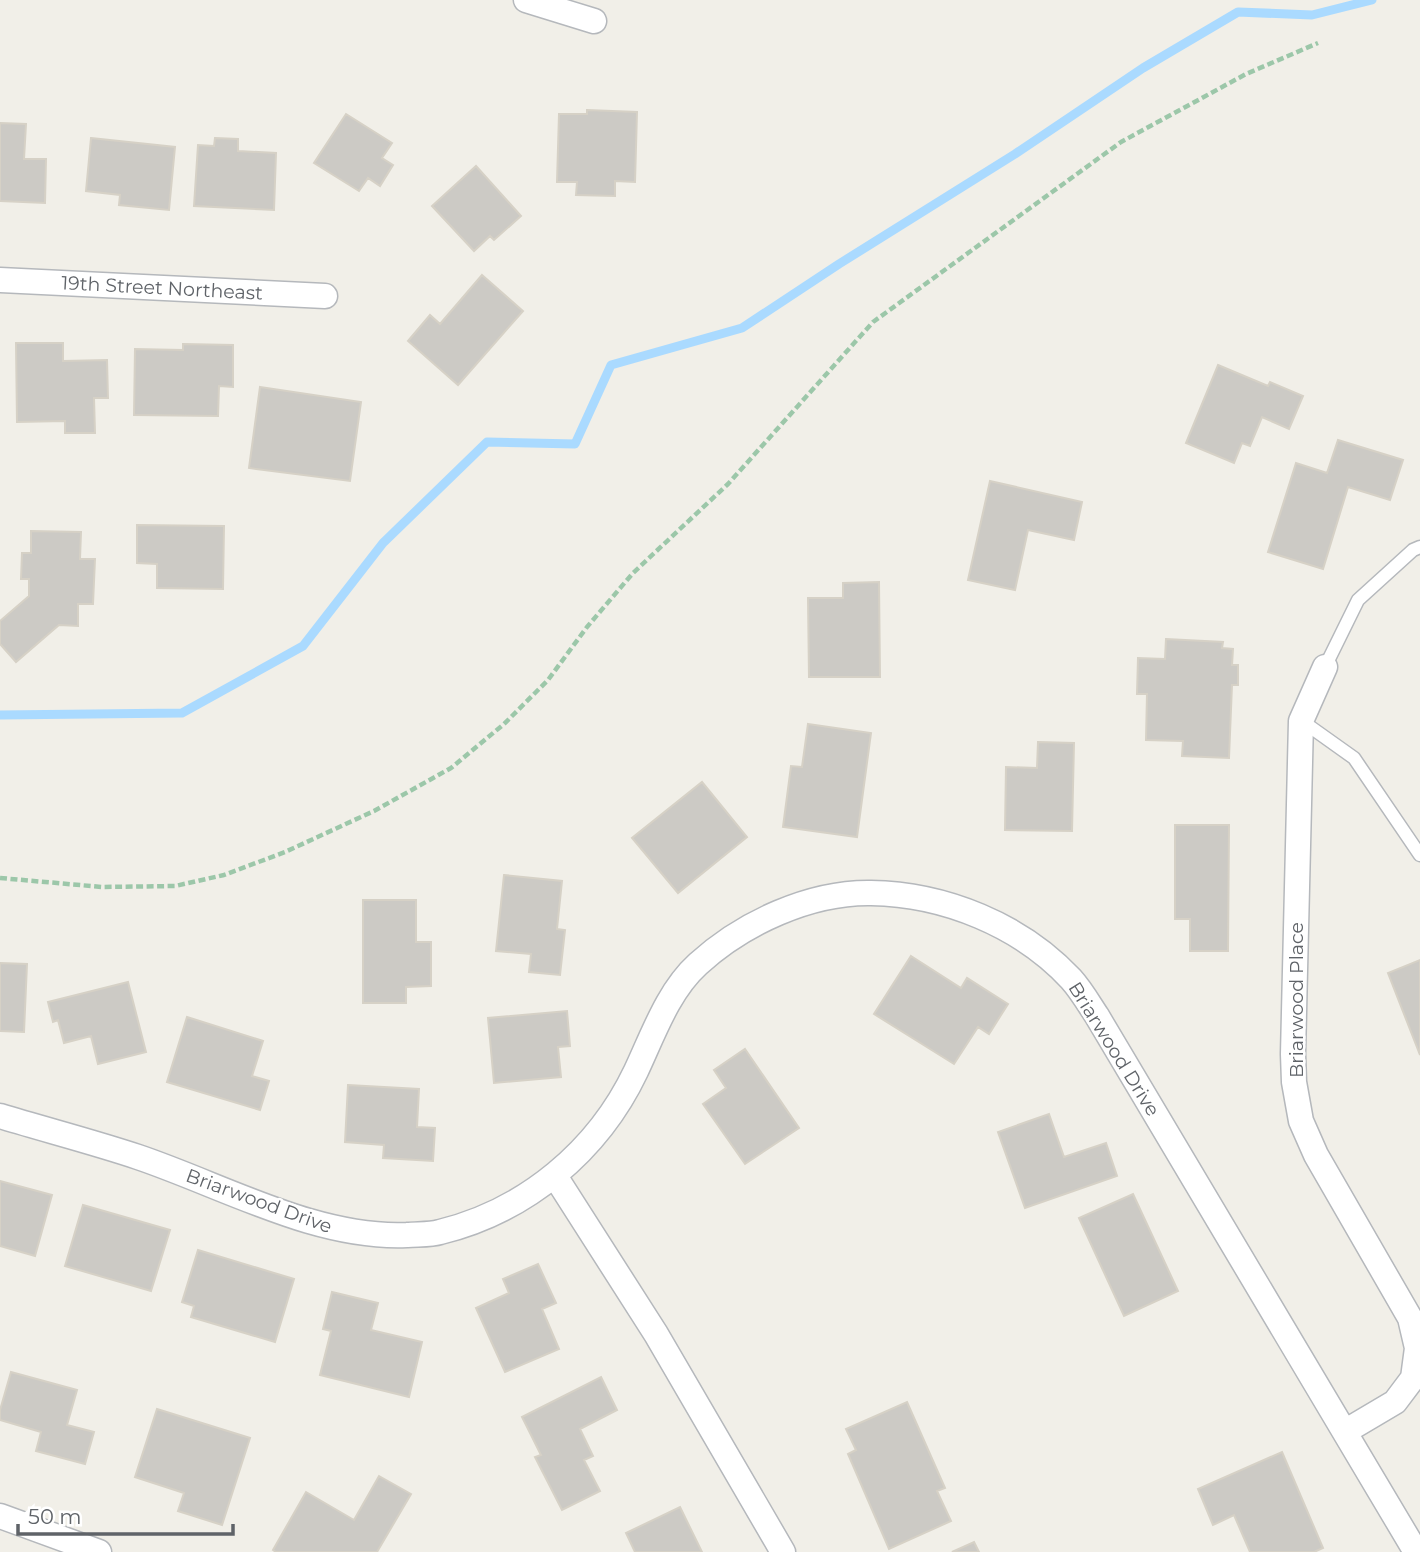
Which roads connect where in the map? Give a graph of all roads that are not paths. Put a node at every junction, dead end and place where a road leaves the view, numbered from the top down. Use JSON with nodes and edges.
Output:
{"nodes":[{"id":1,"x":526,"y":0,"type":"edge"},
{"id":2,"x":594,"y":21,"type":"dead end"},
{"id":3,"x":0,"y":280,"type":"edge"},
{"id":4,"x":325,"y":296,"type":"dead end"},
{"id":5,"x":1420,"y":547,"type":"edge"},
{"id":6,"x":1325,"y":667,"type":"joint"},
{"id":7,"x":1301,"y":720,"type":"junction"},
{"id":8,"x":1420,"y":855,"type":"edge"},
{"id":9,"x":0,"y":1116,"type":"edge"},
{"id":10,"x":555,"y":1176,"type":"junction"},
{"id":11,"x":1346,"y":1431,"type":"junction"},
{"id":12,"x":0,"y":1516,"type":"edge"},
{"id":13,"x":99,"y":1552,"type":"edge"},
{"id":14,"x":783,"y":1552,"type":"edge"},
{"id":15,"x":1416,"y":1552,"type":"edge"}],
"edges":[{"from":1,"to":2,"type":"street"},
{"from":3,"to":4,"type":"street","name":"19th Street Northeast"},
{"from":5,"to":6,"type":"lane","name":"Briarwood Place"},
{"from":6,"to":7,"type":"street","name":"Briarwood Place"},
{"from":7,"to":8,"type":"lane"},
{"from":7,"to":11,"type":"street","name":"Briarwood Place"},
{"from":9,"to":10,"type":"street","name":"Briarwood Drive"},
{"from":10,"to":11,"type":"street","name":"Briarwood Drive"},
{"from":10,"to":14,"type":"street"},
{"from":11,"to":15,"type":"street","name":"Briarwood Drive"},
{"from":12,"to":13,"type":"street"}]}
